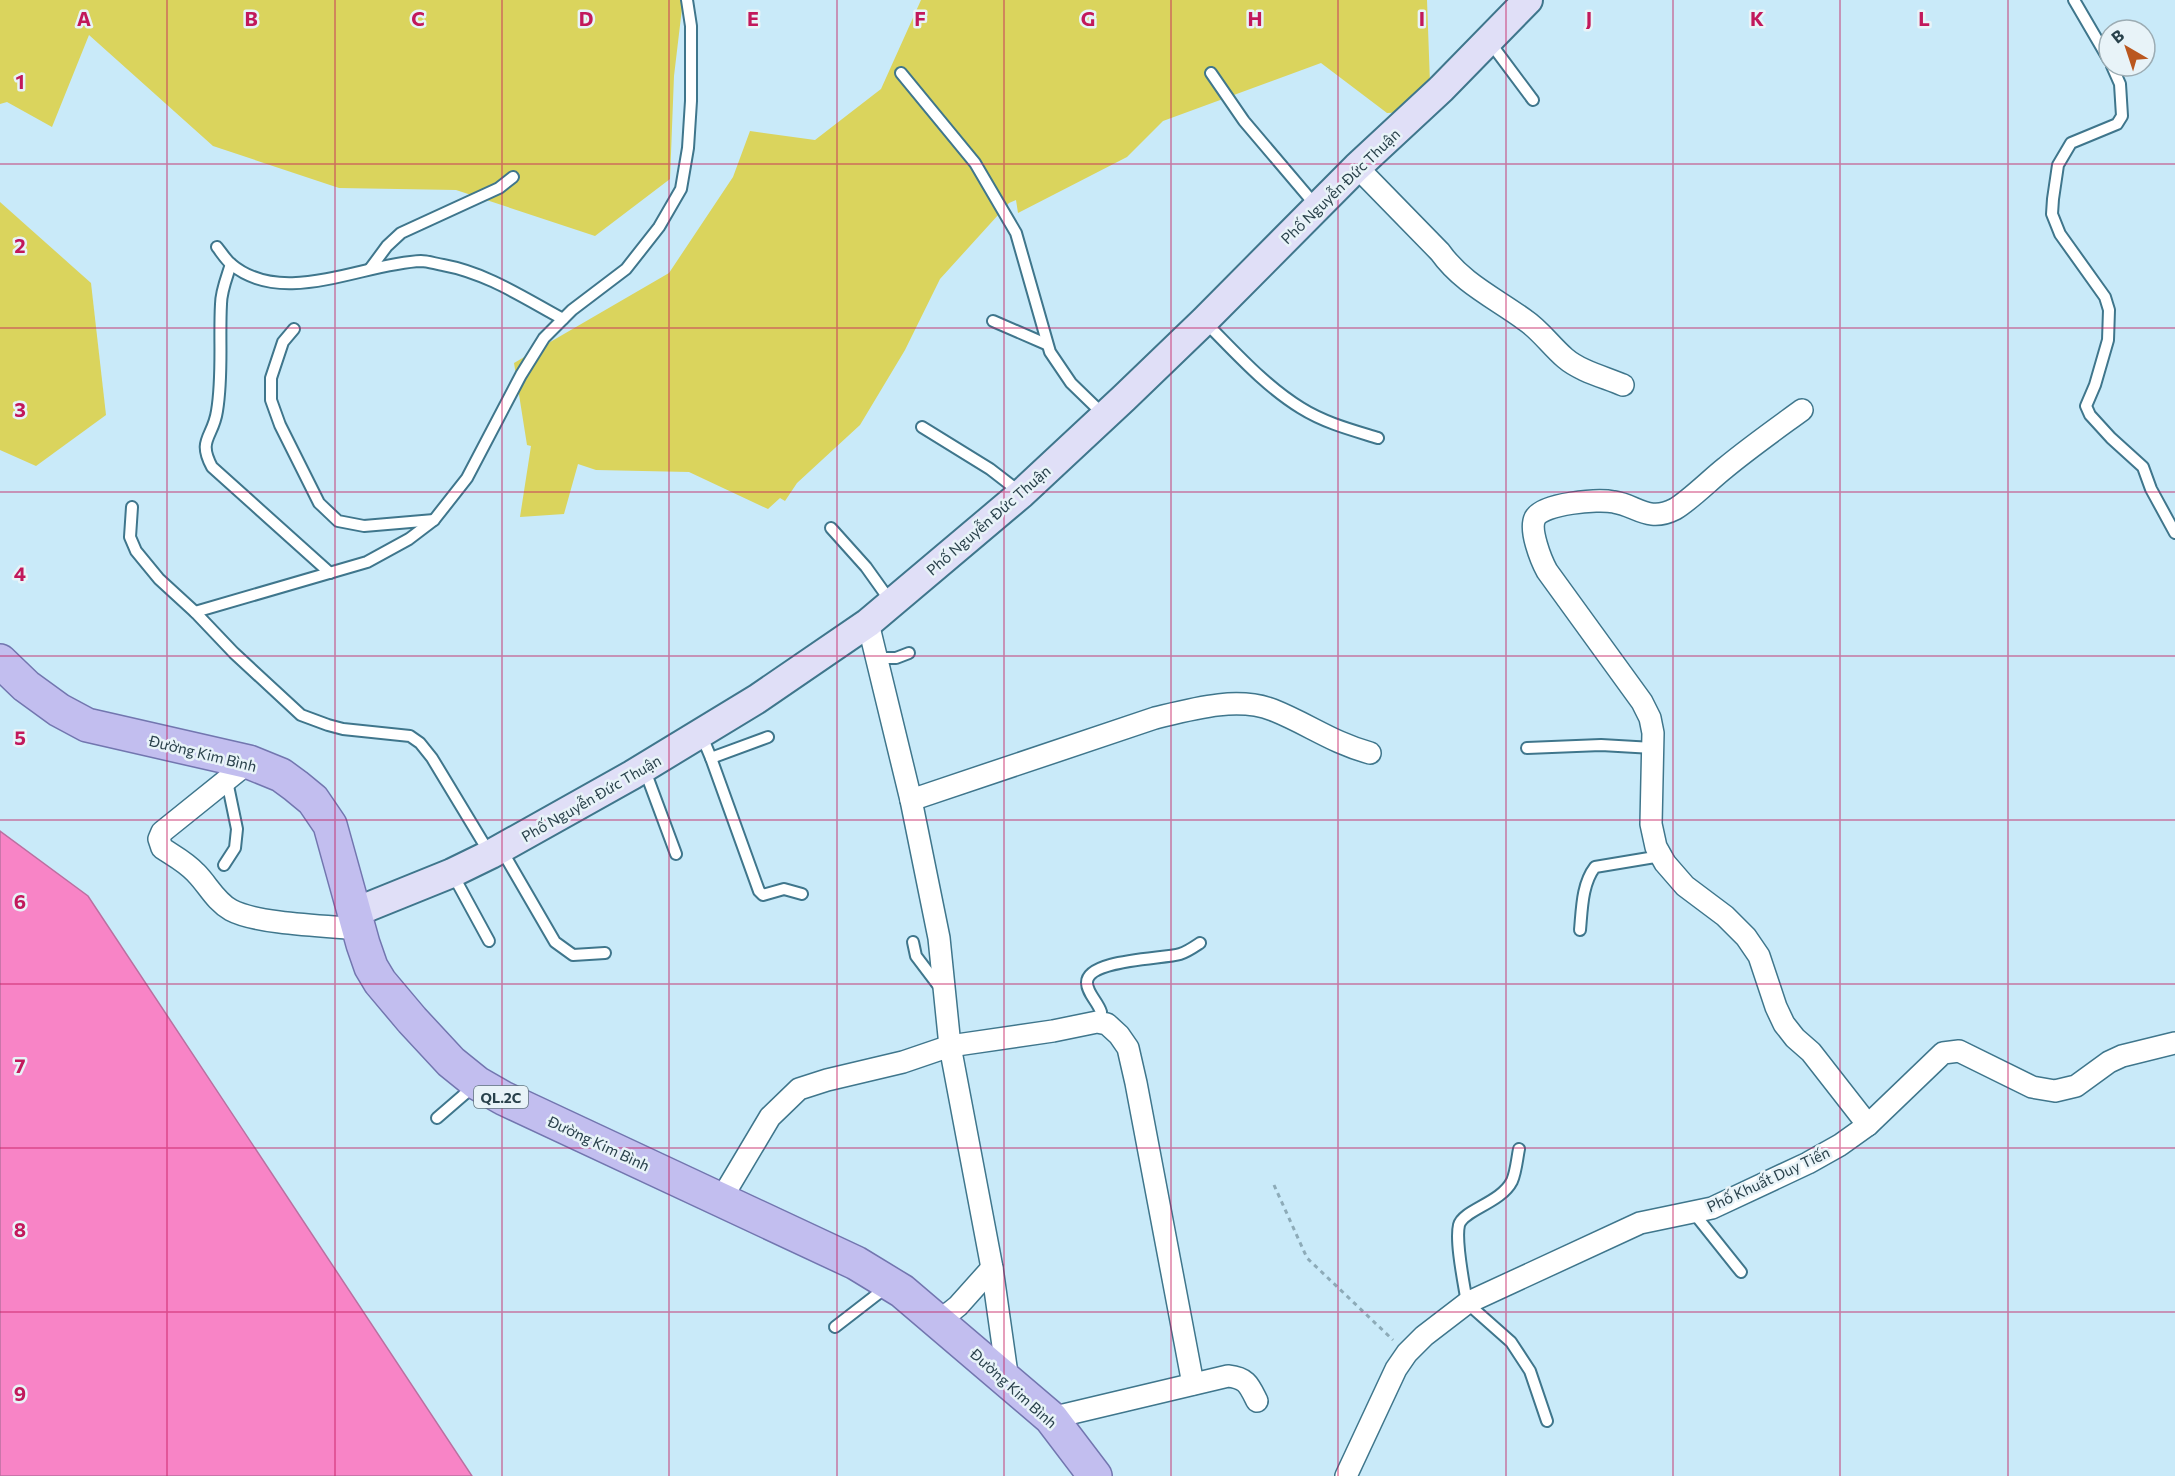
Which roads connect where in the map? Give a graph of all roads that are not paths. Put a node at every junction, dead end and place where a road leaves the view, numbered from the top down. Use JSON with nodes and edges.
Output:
{"nodes":[{"id":1,"x":687,"y":0,"type":"edge"},
{"id":2,"x":1528,"y":0,"type":"edge"},
{"id":3,"x":2074,"y":0,"type":"edge"},
{"id":4,"x":2097,"y":39,"type":"edge"},
{"id":5,"x":1489,"y":41,"type":"junction"},
{"id":6,"x":1211,"y":73,"type":"dead end"},
{"id":7,"x":901,"y":74,"type":"dead end"},
{"id":8,"x":2117,"y":78,"type":"edge"},
{"id":9,"x":1533,"y":100,"type":"dead end"},
{"id":10,"x":1357,"y":166,"type":"junction"},
{"id":11,"x":513,"y":177,"type":"dead end"},
{"id":12,"x":1317,"y":207,"type":"junction"},
{"id":13,"x":217,"y":247,"type":"dead end"},
{"id":14,"x":231,"y":264,"type":"junction"},
{"id":15,"x":370,"y":269,"type":"junction"},
{"id":16,"x":563,"y":319,"type":"junction"},
{"id":17,"x":993,"y":321,"type":"dead end"},
{"id":18,"x":1204,"y":321,"type":"junction"},
{"id":19,"x":294,"y":329,"type":"dead end"},
{"id":20,"x":1046,"y":344,"type":"junction"},
{"id":21,"x":1623,"y":385,"type":"dead end"},
{"id":22,"x":1802,"y":410,"type":"dead end"},
{"id":23,"x":1105,"y":416,"type":"junction"},
{"id":24,"x":922,"y":427,"type":"dead end"},
{"id":25,"x":1378,"y":438,"type":"dead end"},
{"id":26,"x":1021,"y":494,"type":"junction"},
{"id":27,"x":132,"y":507,"type":"dead end"},
{"id":28,"x":434,"y":520,"type":"junction"},
{"id":29,"x":831,"y":528,"type":"dead end"},
{"id":30,"x":2175,"y":532,"type":"edge"},
{"id":31,"x":330,"y":573,"type":"junction"},
{"id":32,"x":891,"y":603,"type":"junction"},
{"id":33,"x":195,"y":612,"type":"junction"},
{"id":34,"x":867,"y":622,"type":"junction"},
{"id":35,"x":909,"y":653,"type":"dead end"},
{"id":36,"x":876,"y":658,"type":"junction"},
{"id":37,"x":0,"y":661,"type":"edge"},
{"id":38,"x":768,"y":737,"type":"dead end"},
{"id":39,"x":706,"y":746,"type":"junction"},
{"id":40,"x":1527,"y":748,"type":"dead end"},
{"id":41,"x":1653,"y":748,"type":"junction"},
{"id":42,"x":1370,"y":753,"type":"dead end"},
{"id":43,"x":644,"y":768,"type":"junction"},
{"id":44,"x":238,"y":771,"type":"junction"},
{"id":45,"x":911,"y":800,"type":"junction"},
{"id":46,"x":496,"y":851,"type":"junction"},
{"id":47,"x":676,"y":854,"type":"dead end"},
{"id":48,"x":1661,"y":856,"type":"junction"},
{"id":49,"x":224,"y":865,"type":"dead end"},
{"id":50,"x":452,"y":873,"type":"junction"},
{"id":51,"x":802,"y":894,"type":"dead end"},
{"id":52,"x":356,"y":921,"type":"junction"},
{"id":53,"x":1580,"y":930,"type":"dead end"},
{"id":54,"x":489,"y":941,"type":"dead end"},
{"id":55,"x":912,"y":942,"type":"dead end"},
{"id":56,"x":1200,"y":943,"type":"dead end"},
{"id":57,"x":605,"y":952,"type":"dead end"},
{"id":58,"x":945,"y":994,"type":"junction"},
{"id":59,"x":1097,"y":1022,"type":"junction"},
{"id":60,"x":2175,"y":1043,"type":"edge"},
{"id":61,"x":950,"y":1046,"type":"junction"},
{"id":62,"x":477,"y":1083,"type":"junction"},
{"id":63,"x":437,"y":1118,"type":"dead end"},
{"id":64,"x":1868,"y":1125,"type":"junction"},
{"id":65,"x":1520,"y":1149,"type":"dead end"},
{"id":66,"x":720,"y":1201,"type":"junction"},
{"id":67,"x":1692,"y":1212,"type":"junction"},
{"id":68,"x":992,"y":1268,"type":"junction"},
{"id":69,"x":1742,"y":1272,"type":"dead end"},
{"id":70,"x":891,"y":1284,"type":"junction"},
{"id":71,"x":1467,"y":1303,"type":"junction"},
{"id":72,"x":939,"y":1322,"type":"junction"},
{"id":73,"x":835,"y":1327,"type":"dead end"},
{"id":74,"x":1008,"y":1381,"type":"junction"},
{"id":75,"x":1193,"y":1384,"type":"junction"},
{"id":76,"x":1257,"y":1401,"type":"dead end"},
{"id":77,"x":1050,"y":1418,"type":"junction"},
{"id":78,"x":1547,"y":1421,"type":"dead end"},
{"id":79,"x":1095,"y":1476,"type":"edge"},
{"id":80,"x":1346,"y":1476,"type":"edge"}],
"edges":[{"from":1,"to":16,"type":"lane"},
{"from":2,"to":5,"type":"street","name":"Phố Nguyễn Đức Thuận"},
{"from":3,"to":4,"type":"lane"},
{"from":5,"to":9,"type":"lane"},
{"from":5,"to":10,"type":"street","name":"Phố Nguyễn Đức Thuận"},
{"from":6,"to":12,"type":"lane"},
{"from":7,"to":20,"type":"lane"},
{"from":8,"to":30,"type":"lane"},
{"from":10,"to":12,"type":"street","name":"Phố Nguyễn Đức Thuận"},
{"from":10,"to":21,"type":"street"},
{"from":11,"to":15,"type":"lane"},
{"from":12,"to":18,"type":"street","name":"Phố Nguyễn Đức Thuận"},
{"from":13,"to":14,"type":"lane"},
{"from":14,"to":15,"type":"lane"},
{"from":14,"to":31,"type":"lane"},
{"from":15,"to":16,"type":"lane"},
{"from":16,"to":28,"type":"lane"},
{"from":17,"to":20,"type":"lane"},
{"from":18,"to":23,"type":"street","name":"Phố Nguyễn Đức Thuận"},
{"from":18,"to":25,"type":"lane"},
{"from":19,"to":28,"type":"lane"},
{"from":20,"to":23,"type":"lane"},
{"from":22,"to":41,"type":"street"},
{"from":23,"to":26,"type":"street","name":"Phố Nguyễn Đức Thuận"},
{"from":24,"to":26,"type":"lane"},
{"from":26,"to":32,"type":"street","name":"Phố Nguyễn Đức Thuận"},
{"from":27,"to":33,"type":"lane"},
{"from":28,"to":31,"type":"lane"},
{"from":29,"to":32,"type":"lane"},
{"from":31,"to":33,"type":"lane"},
{"from":32,"to":34,"type":"street","name":"Phố Nguyễn Đức Thuận"},
{"from":33,"to":46,"type":"lane"},
{"from":34,"to":36,"type":"street"},
{"from":34,"to":39,"type":"street","name":"Phố Nguyễn Đức Thuận"},
{"from":35,"to":36,"type":"lane"},
{"from":36,"to":45,"type":"street"},
{"from":37,"to":44,"type":"main road","name":"Đường Kim Bình","number":"QL.2C"},
{"from":38,"to":39,"type":"lane"},
{"from":39,"to":43,"type":"street","name":"Phố Nguyễn Đức Thuận"},
{"from":39,"to":51,"type":"lane"},
{"from":40,"to":41,"type":"lane"},
{"from":41,"to":48,"type":"street"},
{"from":42,"to":45,"type":"street"},
{"from":43,"to":46,"type":"street","name":"Phố Nguyễn Đức Thuận"},
{"from":43,"to":47,"type":"lane"},
{"from":44,"to":49,"type":"lane"},
{"from":44,"to":52,"type":"main road","name":"Đường Kim Bình","number":"QL.2C"},
{"from":44,"to":52,"type":"street"},
{"from":45,"to":58,"type":"street"},
{"from":46,"to":50,"type":"street","name":"Phố Nguyễn Đức Thuận"},
{"from":46,"to":57,"type":"lane"},
{"from":48,"to":53,"type":"lane"},
{"from":48,"to":64,"type":"street"},
{"from":50,"to":52,"type":"street","name":"Phố Nguyễn Đức Thuận"},
{"from":50,"to":54,"type":"lane"},
{"from":52,"to":62,"type":"main road","name":"Đường Kim Bình","number":"QL.2C"},
{"from":55,"to":58,"type":"lane"},
{"from":56,"to":59,"type":"lane"},
{"from":58,"to":61,"type":"street"},
{"from":59,"to":61,"type":"street"},
{"from":59,"to":75,"type":"street"},
{"from":60,"to":64,"type":"street","name":"Phố Khuất Duy Tiến"},
{"from":61,"to":66,"type":"street"},
{"from":61,"to":68,"type":"street"},
{"from":62,"to":63,"type":"lane"},
{"from":62,"to":66,"type":"main road","name":"Đường Kim Bình","number":"QL.2C"},
{"from":64,"to":67,"type":"street","name":"Phố Khuất Duy Tiến"},
{"from":65,"to":71,"type":"lane"},
{"from":66,"to":70,"type":"main road","name":"Đường Kim Bình","number":"QL.2C"},
{"from":67,"to":69,"type":"lane"},
{"from":67,"to":71,"type":"street","name":"Phố Khuất Duy Tiến"},
{"from":68,"to":72,"type":"street"},
{"from":68,"to":74,"type":"street"},
{"from":70,"to":72,"type":"main road","name":"Đường Kim Bình","number":"QL.2C"},
{"from":70,"to":73,"type":"lane"},
{"from":71,"to":78,"type":"lane"},
{"from":71,"to":80,"type":"street","name":"Phố Khuất Duy Tiến"},
{"from":72,"to":74,"type":"main road","name":"Đường Kim Bình","number":"QL.2C"},
{"from":74,"to":77,"type":"main road","name":"Đường Kim Bình","number":"QL.2C"},
{"from":75,"to":76,"type":"street"},
{"from":75,"to":77,"type":"street"},
{"from":77,"to":79,"type":"main road","name":"Đường Kim Bình","number":"QL.2C"}]}
